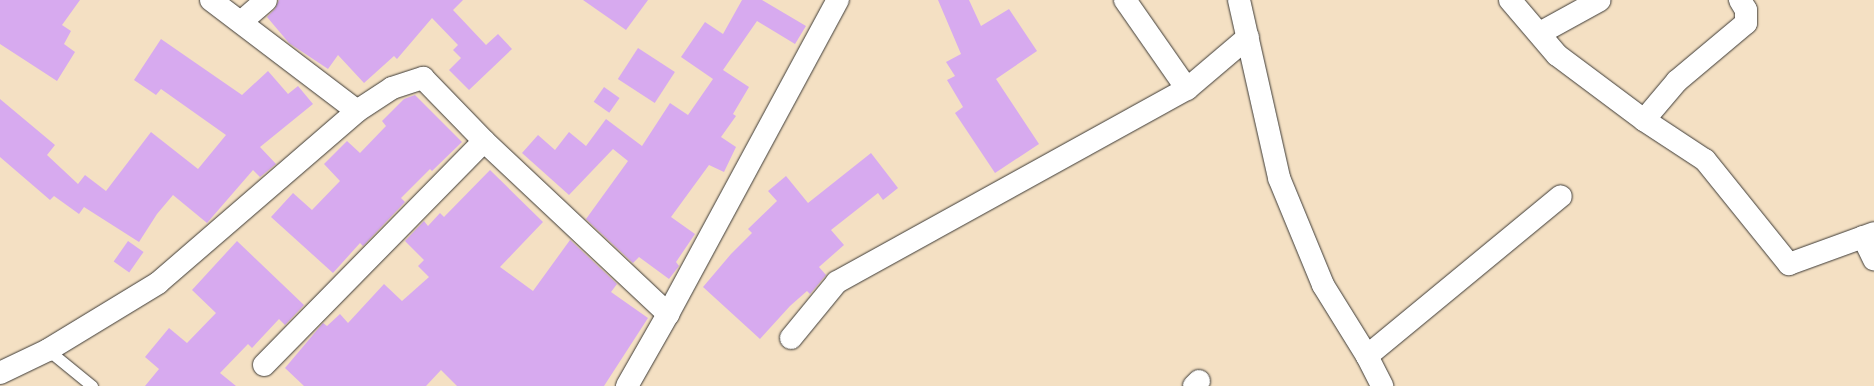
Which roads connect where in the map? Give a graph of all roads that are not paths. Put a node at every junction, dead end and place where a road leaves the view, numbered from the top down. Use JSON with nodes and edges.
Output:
{"nodes":[{"id":1,"x":211,"y":0,"type":"edge"},
{"id":2,"x":266,"y":0,"type":"edge"},
{"id":3,"x":838,"y":0,"type":"edge"},
{"id":4,"x":1125,"y":0,"type":"edge"},
{"id":5,"x":1238,"y":0,"type":"edge"},
{"id":6,"x":1510,"y":0,"type":"edge"},
{"id":7,"x":1600,"y":0,"type":"edge"},
{"id":8,"x":1740,"y":0,"type":"edge"},
{"id":9,"x":241,"y":22,"type":"junction"},
{"id":10,"x":1540,"y":33,"type":"junction"},
{"id":11,"x":1248,"y":37,"type":"junction"},
{"id":12,"x":1186,"y":90,"type":"junction"},
{"id":13,"x":357,"y":111,"type":"junction"},
{"id":14,"x":1644,"y":120,"type":"junction"},
{"id":15,"x":484,"y":141,"type":"junction"},
{"id":16,"x":1561,"y":196,"type":"dead end"},
{"id":17,"x":1869,"y":235,"type":"edge"},
{"id":18,"x":1874,"y":260,"type":"edge"},
{"id":19,"x":668,"y":314,"type":"junction"},
{"id":20,"x":791,"y":338,"type":"dead end"},
{"id":21,"x":48,"y":350,"type":"junction"},
{"id":22,"x":1367,"y":356,"type":"junction"},
{"id":23,"x":264,"y":365,"type":"dead end"},
{"id":24,"x":0,"y":373,"type":"edge"},
{"id":25,"x":92,"y":386,"type":"edge"},
{"id":26,"x":627,"y":386,"type":"edge"},
{"id":27,"x":1382,"y":386,"type":"edge"}],
"edges":[{"from":1,"to":9,"type":"street"},
{"from":2,"to":9,"type":"street"},
{"from":3,"to":19,"type":"street"},
{"from":4,"to":12,"type":"street"},
{"from":5,"to":11,"type":"street"},
{"from":6,"to":10,"type":"street"},
{"from":7,"to":10,"type":"street"},
{"from":8,"to":14,"type":"street"},
{"from":9,"to":13,"type":"street"},
{"from":10,"to":14,"type":"street"},
{"from":11,"to":12,"type":"street"},
{"from":11,"to":22,"type":"street"},
{"from":12,"to":20,"type":"street"},
{"from":13,"to":15,"type":"street"},
{"from":13,"to":21,"type":"street"},
{"from":14,"to":17,"type":"street"},
{"from":15,"to":19,"type":"street"},
{"from":15,"to":23,"type":"street"},
{"from":16,"to":22,"type":"street"},
{"from":17,"to":18,"type":"street"},
{"from":19,"to":26,"type":"street"},
{"from":21,"to":24,"type":"street"},
{"from":21,"to":25,"type":"lane"},
{"from":22,"to":27,"type":"street"}]}
